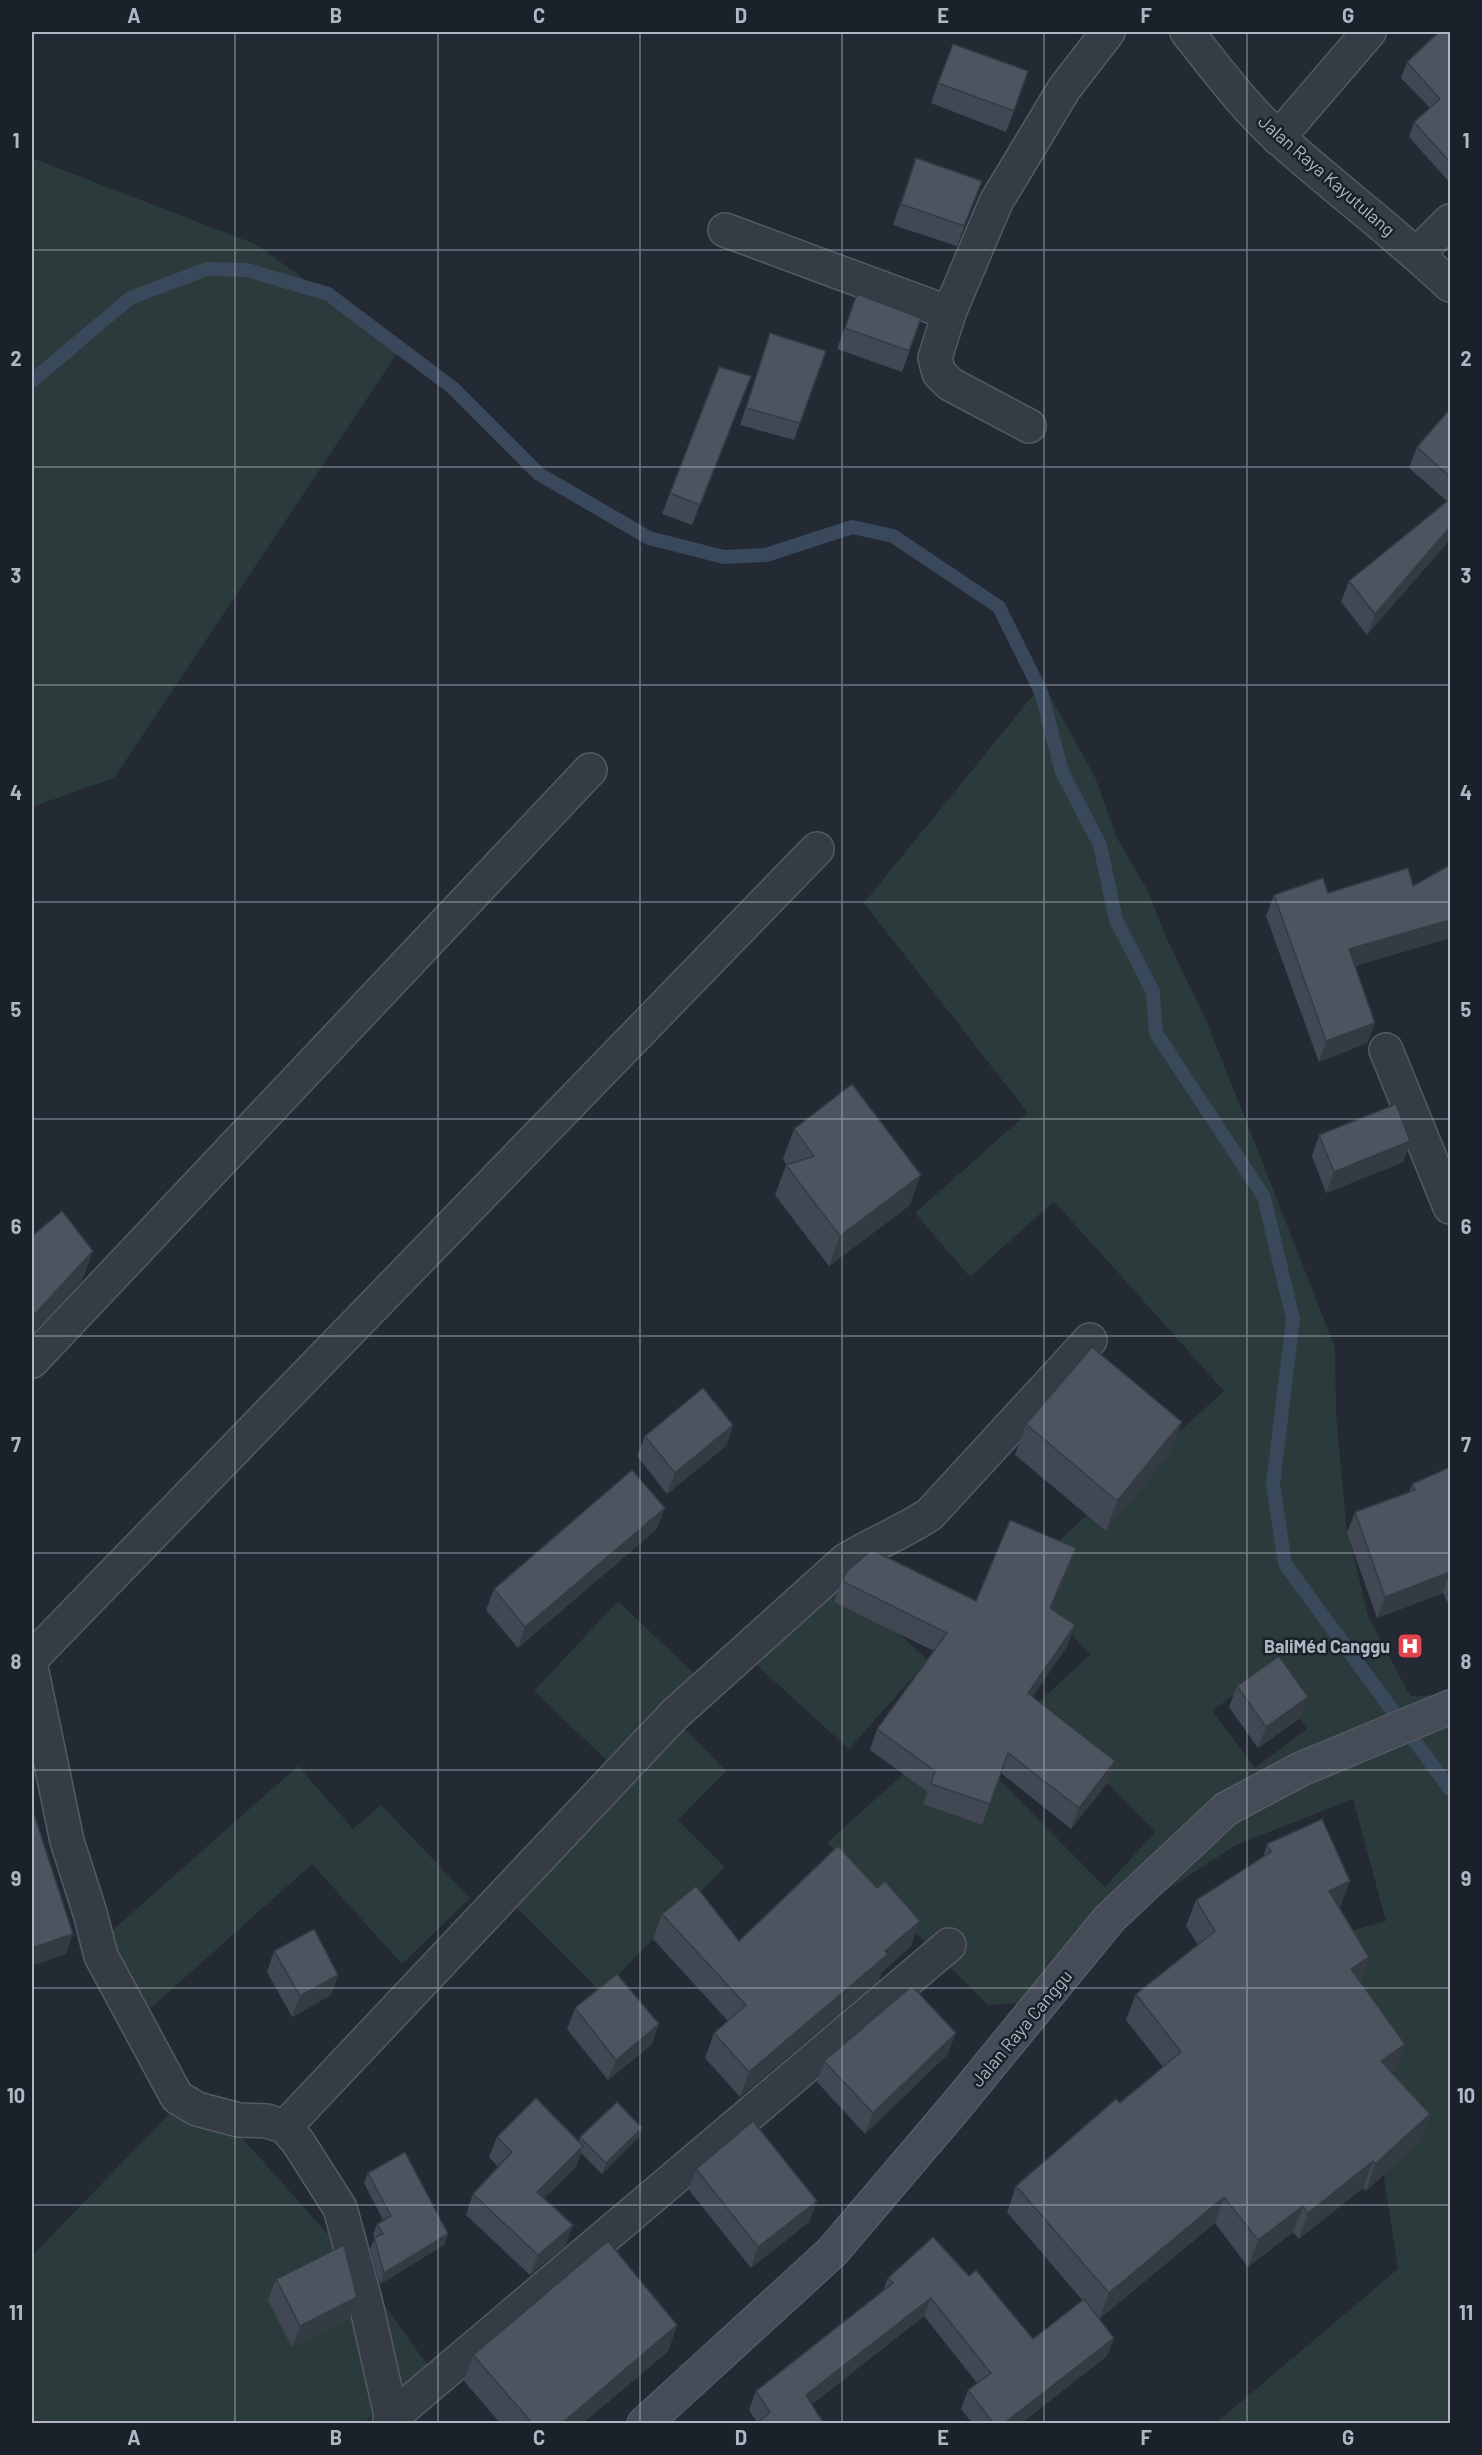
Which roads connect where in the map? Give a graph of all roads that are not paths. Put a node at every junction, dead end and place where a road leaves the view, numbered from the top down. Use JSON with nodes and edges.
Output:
{"nodes":[{"id":1,"x":1108,"y":32,"type":"edge"},
{"id":2,"x":1187,"y":32,"type":"edge"},
{"id":3,"x":1369,"y":32,"type":"edge"},
{"id":4,"x":1278,"y":138,"type":"junction"},
{"id":5,"x":1450,"y":221,"type":"edge"},
{"id":6,"x":725,"y":230,"type":"dead end"},
{"id":7,"x":1417,"y":254,"type":"junction"},
{"id":8,"x":1450,"y":285,"type":"edge"},
{"id":9,"x":949,"y":313,"type":"junction"},
{"id":10,"x":1029,"y":426,"type":"dead end"},
{"id":11,"x":590,"y":770,"type":"dead end"},
{"id":12,"x":817,"y":849,"type":"dead end"},
{"id":13,"x":1386,"y":1050,"type":"dead end"},
{"id":14,"x":1450,"y":1207,"type":"edge"},
{"id":15,"x":1090,"y":1340,"type":"dead end"},
{"id":16,"x":32,"y":1361,"type":"edge"},
{"id":17,"x":32,"y":1659,"type":"edge"},
{"id":18,"x":32,"y":1672,"type":"edge"},
{"id":19,"x":1450,"y":1707,"type":"edge"},
{"id":20,"x":949,"y":1945,"type":"dead end"},
{"id":21,"x":285,"y":2127,"type":"junction"},
{"id":22,"x":391,"y":2421,"type":"edge"},
{"id":23,"x":644,"y":2424,"type":"edge"}],
"edges":[{"from":1,"to":9,"type":"street"},
{"from":2,"to":4,"type":"street","name":"Jalan Raya Kayutulang"},
{"from":3,"to":4,"type":"street"},
{"from":4,"to":7,"type":"street","name":"Jalan Raya Kayutulang"},
{"from":5,"to":7,"type":"street"},
{"from":6,"to":9,"type":"street"},
{"from":7,"to":8,"type":"street","name":"Jalan Raya Kayutulang"},
{"from":9,"to":10,"type":"street"},
{"from":11,"to":16,"type":"street"},
{"from":12,"to":17,"type":"street"},
{"from":13,"to":14,"type":"street"},
{"from":15,"to":21,"type":"street"},
{"from":18,"to":21,"type":"street"},
{"from":19,"to":23,"type":"main road","name":"Jalan Raya Canggu"},
{"from":20,"to":22,"type":"street"},
{"from":21,"to":22,"type":"street"}]}
